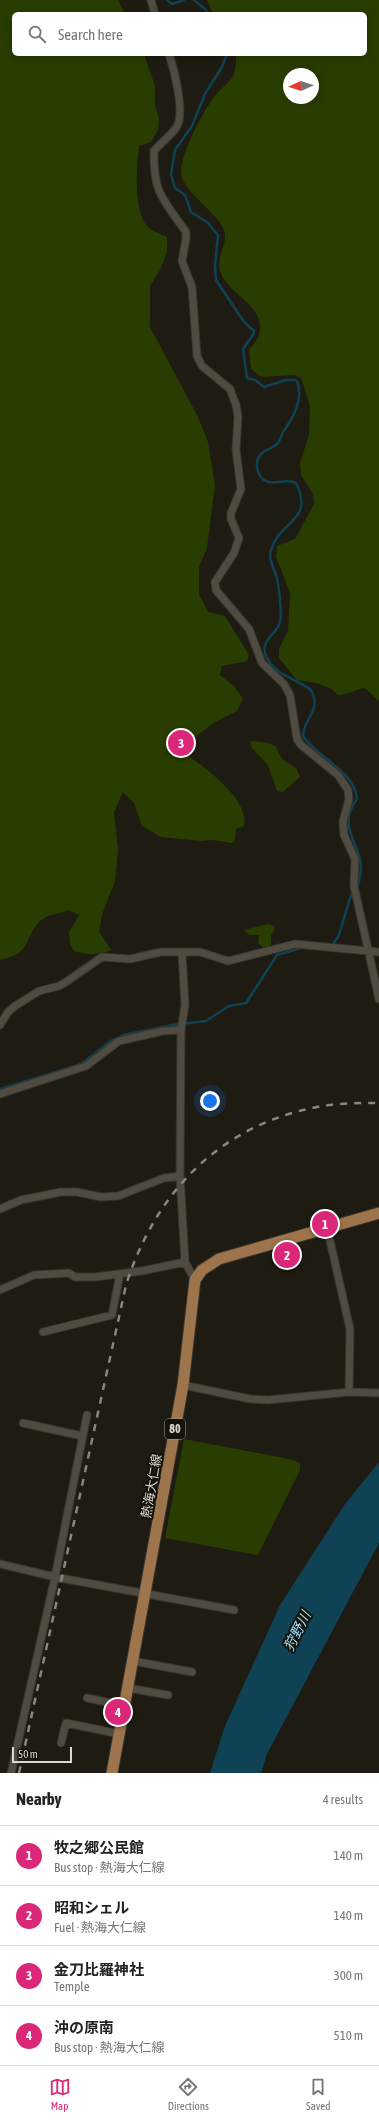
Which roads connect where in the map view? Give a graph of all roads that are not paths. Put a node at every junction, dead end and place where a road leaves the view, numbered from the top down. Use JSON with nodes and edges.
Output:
{"nodes":[{"id":1,"x":151,"y":0,"type":"edge"},
{"id":2,"x":154,"y":12,"type":"edge"},
{"id":3,"x":170,"y":56,"type":"edge"},
{"id":4,"x":182,"y":952,"type":"junction"},
{"id":5,"x":379,"y":952,"type":"edge"},
{"id":6,"x":369,"y":953,"type":"junction"},
{"id":7,"x":379,"y":999,"type":"edge"},
{"id":8,"x":0,"y":1025,"type":"edge"},
{"id":9,"x":182,"y":1026,"type":"junction"},
{"id":10,"x":0,"y":1094,"type":"edge"},
{"id":11,"x":180,"y":1176,"type":"junction"},
{"id":12,"x":0,"y":1210,"type":"edge"},
{"id":13,"x":379,"y":1213,"type":"edge"},
{"id":14,"x":327,"y":1227,"type":"junction"},
{"id":15,"x":185,"y":1262,"type":"junction"},
{"id":16,"x":120,"y":1274,"type":"junction"},
{"id":17,"x":195,"y":1280,"type":"junction"},
{"id":18,"x":0,"y":1290,"type":"edge"},
{"id":19,"x":43,"y":1332,"type":"dead end"},
{"id":20,"x":183,"y":1385,"type":"junction"},
{"id":21,"x":349,"y":1392,"type":"junction"},
{"id":22,"x":379,"y":1393,"type":"edge"},
{"id":23,"x":87,"y":1414,"type":"dead end"},
{"id":24,"x":23,"y":1424,"type":"dead end"},
{"id":25,"x":82,"y":1436,"type":"junction"},
{"id":26,"x":0,"y":1564,"type":"edge"},
{"id":27,"x":55,"y":1576,"type":"junction"},
{"id":28,"x":146,"y":1593,"type":"junction"},
{"id":29,"x":234,"y":1610,"type":"dead end"},
{"id":30,"x":133,"y":1662,"type":"junction"},
{"id":31,"x":192,"y":1672,"type":"dead end"},
{"id":32,"x":128,"y":1688,"type":"junction"},
{"id":33,"x":168,"y":1695,"type":"dead end"},
{"id":34,"x":87,"y":1698,"type":"dead end"},
{"id":35,"x":125,"y":1706,"type":"junction"},
{"id":36,"x":120,"y":1734,"type":"junction"},
{"id":37,"x":61,"y":1743,"type":"dead end"},
{"id":38,"x":11,"y":1773,"type":"edge"},
{"id":39,"x":112,"y":1773,"type":"edge"}],
"edges":[{"from":1,"to":2,"type":"street"},
{"from":3,"to":6,"type":"street"},
{"from":4,"to":6,"type":"street"},
{"from":4,"to":8,"type":"street"},
{"from":4,"to":9,"type":"street"},
{"from":5,"to":6,"type":"street"},
{"from":6,"to":7,"type":"street"},
{"from":9,"to":10,"type":"street"},
{"from":9,"to":11,"type":"street"},
{"from":11,"to":12,"type":"street"},
{"from":11,"to":15,"type":"street"},
{"from":13,"to":14,"type":"main road"},
{"from":14,"to":17,"type":"main road"},
{"from":14,"to":21,"type":"street"},
{"from":15,"to":16,"type":"street"},
{"from":15,"to":17,"type":"street"},
{"from":16,"to":18,"type":"street"},
{"from":16,"to":19,"type":"street"},
{"from":17,"to":20,"type":"main road","name":"熱海大仁線","number":"80"},
{"from":20,"to":21,"type":"street"},
{"from":20,"to":28,"type":"main road","name":"熱海大仁線","number":"80"},
{"from":21,"to":22,"type":"street"},
{"from":23,"to":25,"type":"street"},
{"from":24,"to":25,"type":"street"},
{"from":25,"to":27,"type":"street"},
{"from":26,"to":27,"type":"street"},
{"from":27,"to":28,"type":"street"},
{"from":27,"to":38,"type":"street"},
{"from":28,"to":29,"type":"street"},
{"from":28,"to":30,"type":"main road","name":"熱海大仁線","number":"80"},
{"from":30,"to":31,"type":"street"},
{"from":30,"to":32,"type":"main road","name":"熱海大仁線","number":"80"},
{"from":32,"to":33,"type":"street"},
{"from":32,"to":35,"type":"main road","name":"熱海大仁線","number":"80"},
{"from":34,"to":35,"type":"street"},
{"from":35,"to":36,"type":"main road","name":"熱海大仁線","number":"80"},
{"from":36,"to":37,"type":"street"},
{"from":36,"to":39,"type":"main road","name":"熱海大仁線","number":"80"}]}
